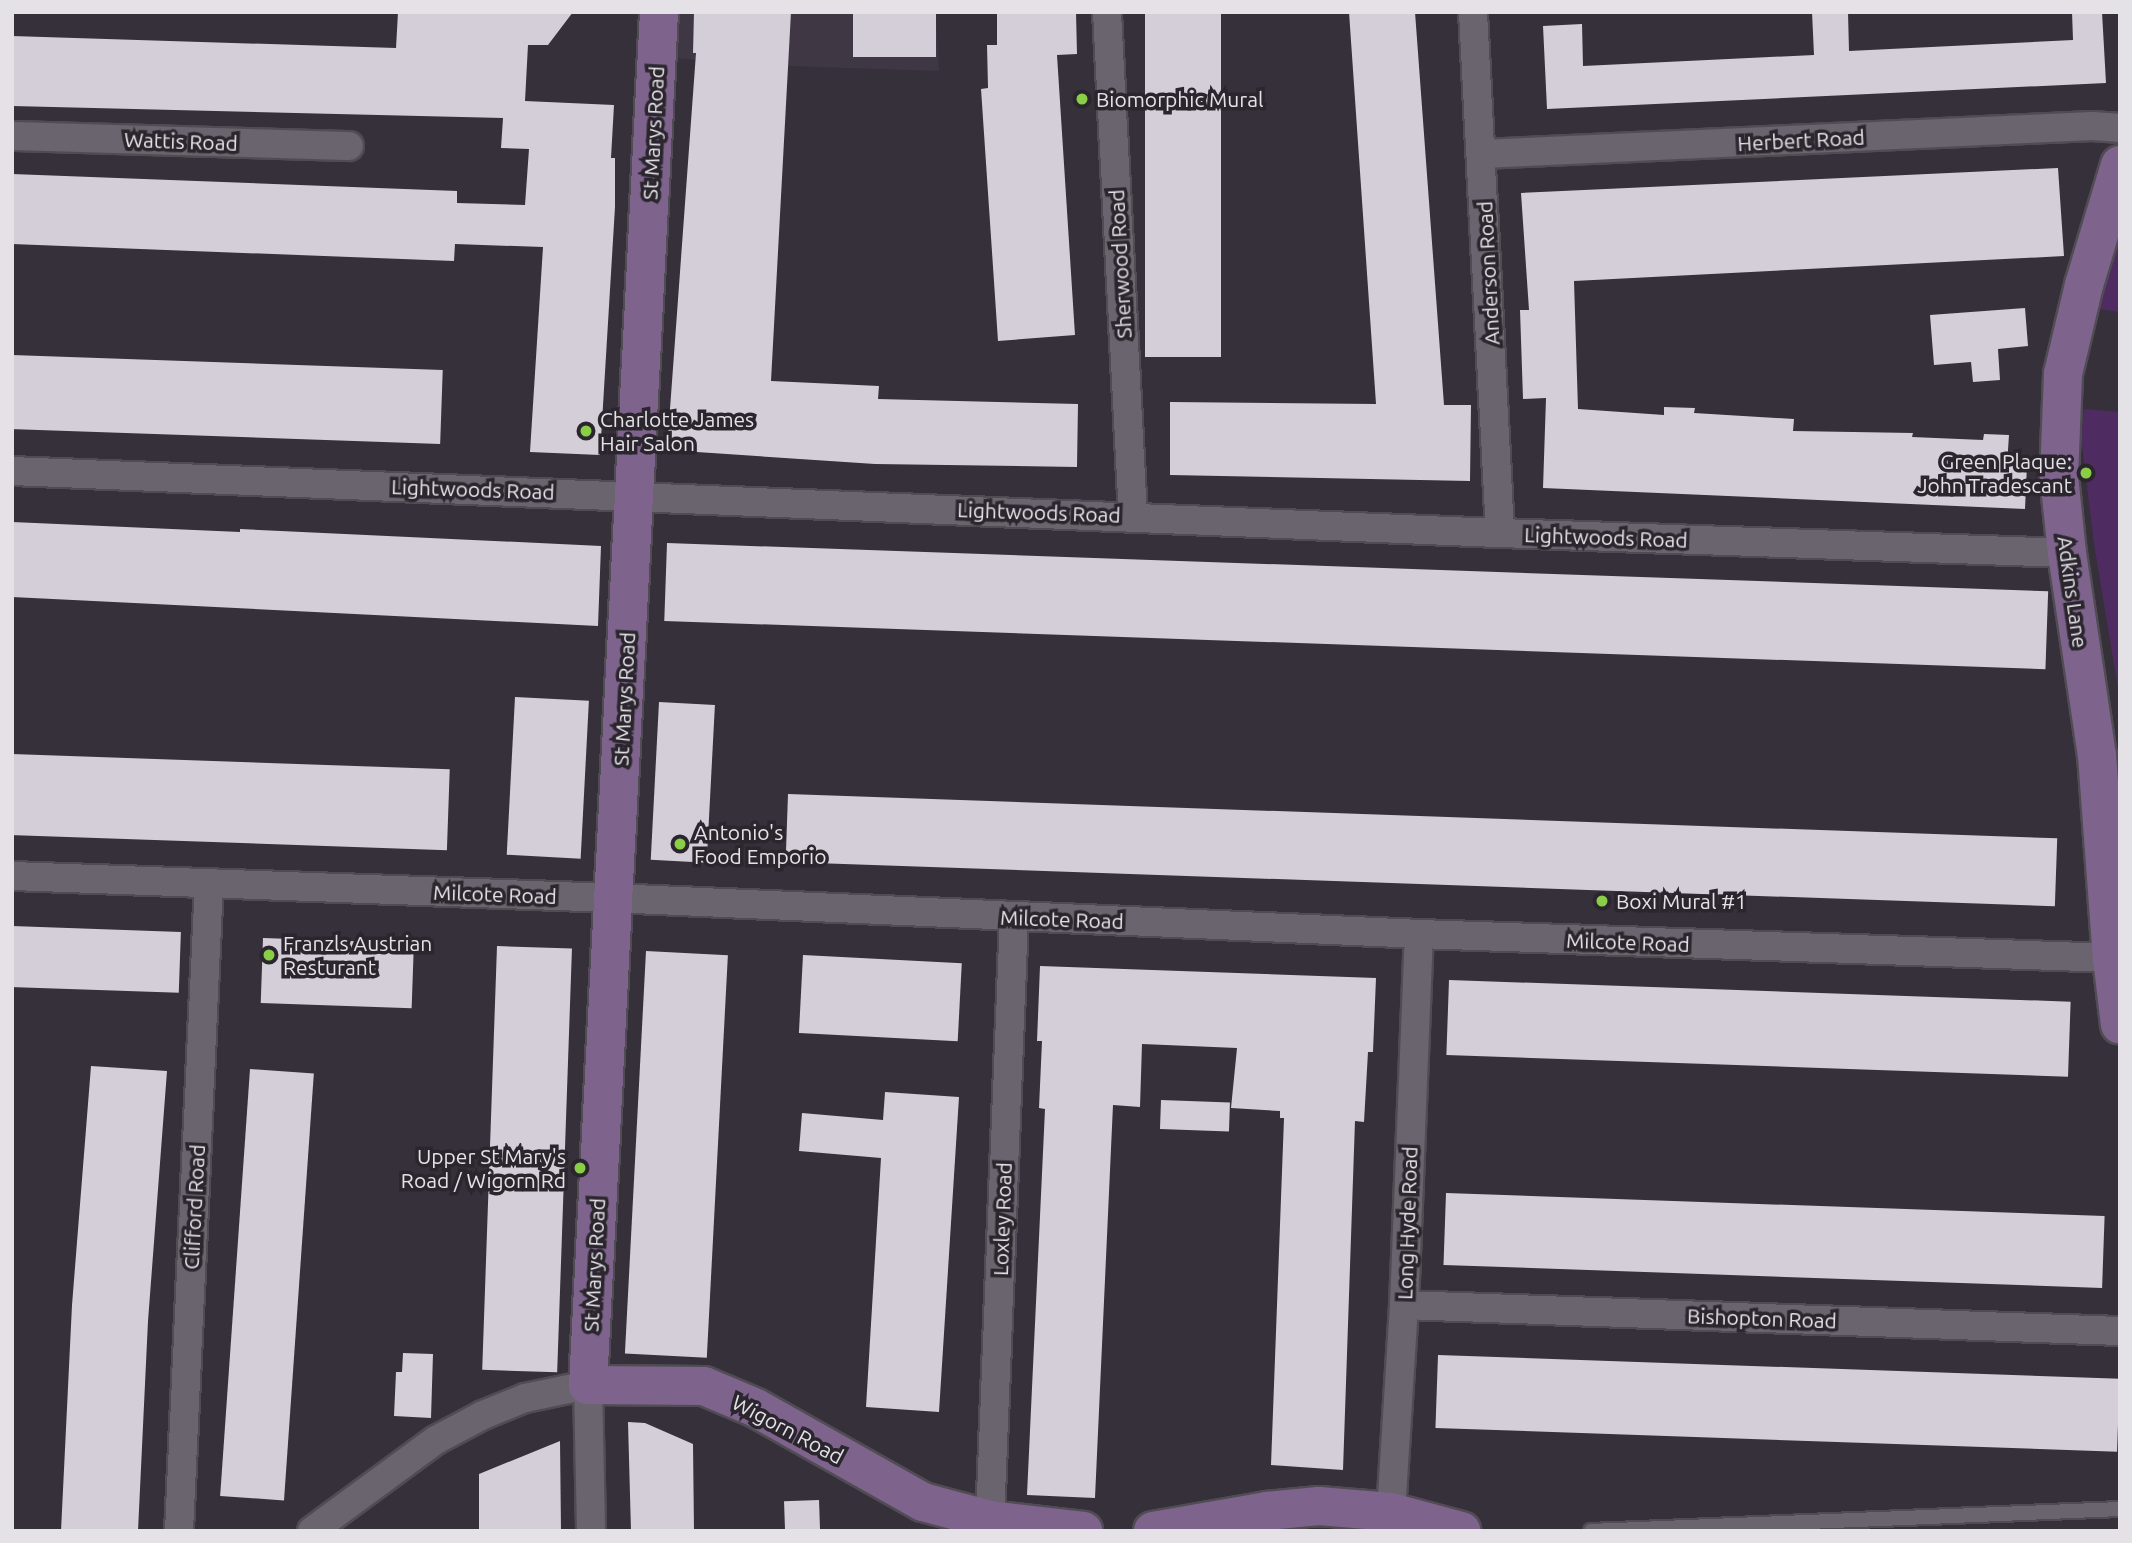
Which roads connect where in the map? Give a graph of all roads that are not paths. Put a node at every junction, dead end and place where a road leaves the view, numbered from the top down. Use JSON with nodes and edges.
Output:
{"nodes":[{"id":1,"x":659,"y":12,"type":"edge"},
{"id":2,"x":1107,"y":12,"type":"edge"},
{"id":3,"x":1473,"y":12,"type":"edge"},
{"id":4,"x":2120,"y":128,"type":"edge"},
{"id":5,"x":12,"y":136,"type":"edge"},
{"id":6,"x":349,"y":146,"type":"dead end"},
{"id":7,"x":1482,"y":154,"type":"junction"},
{"id":8,"x":2120,"y":165,"type":"edge"},
{"id":9,"x":12,"y":471,"type":"edge"},
{"id":10,"x":635,"y":496,"type":"junction"},
{"id":11,"x":1133,"y":516,"type":"junction"},
{"id":12,"x":1500,"y":533,"type":"junction"},
{"id":13,"x":2067,"y":553,"type":"junction"},
{"id":14,"x":12,"y":876,"type":"edge"},
{"id":15,"x":209,"y":884,"type":"junction"},
{"id":16,"x":612,"y":898,"type":"junction"},
{"id":17,"x":1014,"y":917,"type":"junction"},
{"id":18,"x":1419,"y":934,"type":"junction"},
{"id":19,"x":2112,"y":958,"type":"junction"},
{"id":20,"x":2120,"y":1025,"type":"edge"},
{"id":21,"x":1404,"y":1305,"type":"junction"},
{"id":22,"x":2120,"y":1331,"type":"edge"},
{"id":23,"x":588,"y":1385,"type":"junction"},
{"id":24,"x":2120,"y":1509,"type":"edge"},
{"id":25,"x":1391,"y":1512,"type":"junction"},
{"id":26,"x":990,"y":1520,"type":"junction"},
{"id":27,"x":178,"y":1531,"type":"edge"},
{"id":28,"x":312,"y":1531,"type":"edge"},
{"id":29,"x":591,"y":1531,"type":"edge"},
{"id":30,"x":1083,"y":1531,"type":"edge"},
{"id":31,"x":1153,"y":1531,"type":"edge"},
{"id":32,"x":1461,"y":1531,"type":"edge"},
{"id":33,"x":1591,"y":1531,"type":"edge"}],
"edges":[{"from":1,"to":10,"type":"street","name":"St Marys Road"},
{"from":2,"to":11,"type":"street","name":"Sherwood Road"},
{"from":3,"to":7,"type":"street","name":"Anderson Road"},
{"from":4,"to":7,"type":"street","name":"Herbert Road"},
{"from":5,"to":6,"type":"street","name":"Wattis Road"},
{"from":7,"to":12,"type":"street","name":"Anderson Road"},
{"from":8,"to":13,"type":"street","name":"Adkins Lane"},
{"from":9,"to":10,"type":"street","name":"Lightwoods Road"},
{"from":10,"to":11,"type":"street","name":"Lightwoods Road"},
{"from":10,"to":16,"type":"street","name":"St Marys Road"},
{"from":11,"to":12,"type":"street","name":"Lightwoods Road"},
{"from":12,"to":13,"type":"street","name":"Lightwoods Road"},
{"from":13,"to":19,"type":"street","name":"Adkins Lane"},
{"from":14,"to":15,"type":"street","name":"Milcote Road"},
{"from":15,"to":16,"type":"street","name":"Milcote Road"},
{"from":15,"to":27,"type":"street","name":"Clifford Road"},
{"from":16,"to":17,"type":"street","name":"Milcote Road"},
{"from":16,"to":23,"type":"street","name":"St Marys Road"},
{"from":17,"to":18,"type":"street","name":"Milcote Road"},
{"from":17,"to":26,"type":"street","name":"Loxley Road"},
{"from":18,"to":19,"type":"street","name":"Milcote Road"},
{"from":18,"to":21,"type":"street","name":"Long Hyde Road"},
{"from":19,"to":20,"type":"street","name":"Adkins Lane"},
{"from":21,"to":22,"type":"street","name":"Bishopton Road"},
{"from":21,"to":25,"type":"street","name":"Long Hyde Road"},
{"from":23,"to":26,"type":"street","name":"Wigorn Road"},
{"from":23,"to":28,"type":"street","name":"Wigorn Road"},
{"from":23,"to":29,"type":"street"},
{"from":24,"to":33,"type":"lane"},
{"from":25,"to":31,"type":"street"},
{"from":25,"to":32,"type":"street"},
{"from":26,"to":30,"type":"street","name":"Wigorn Road"}]}
